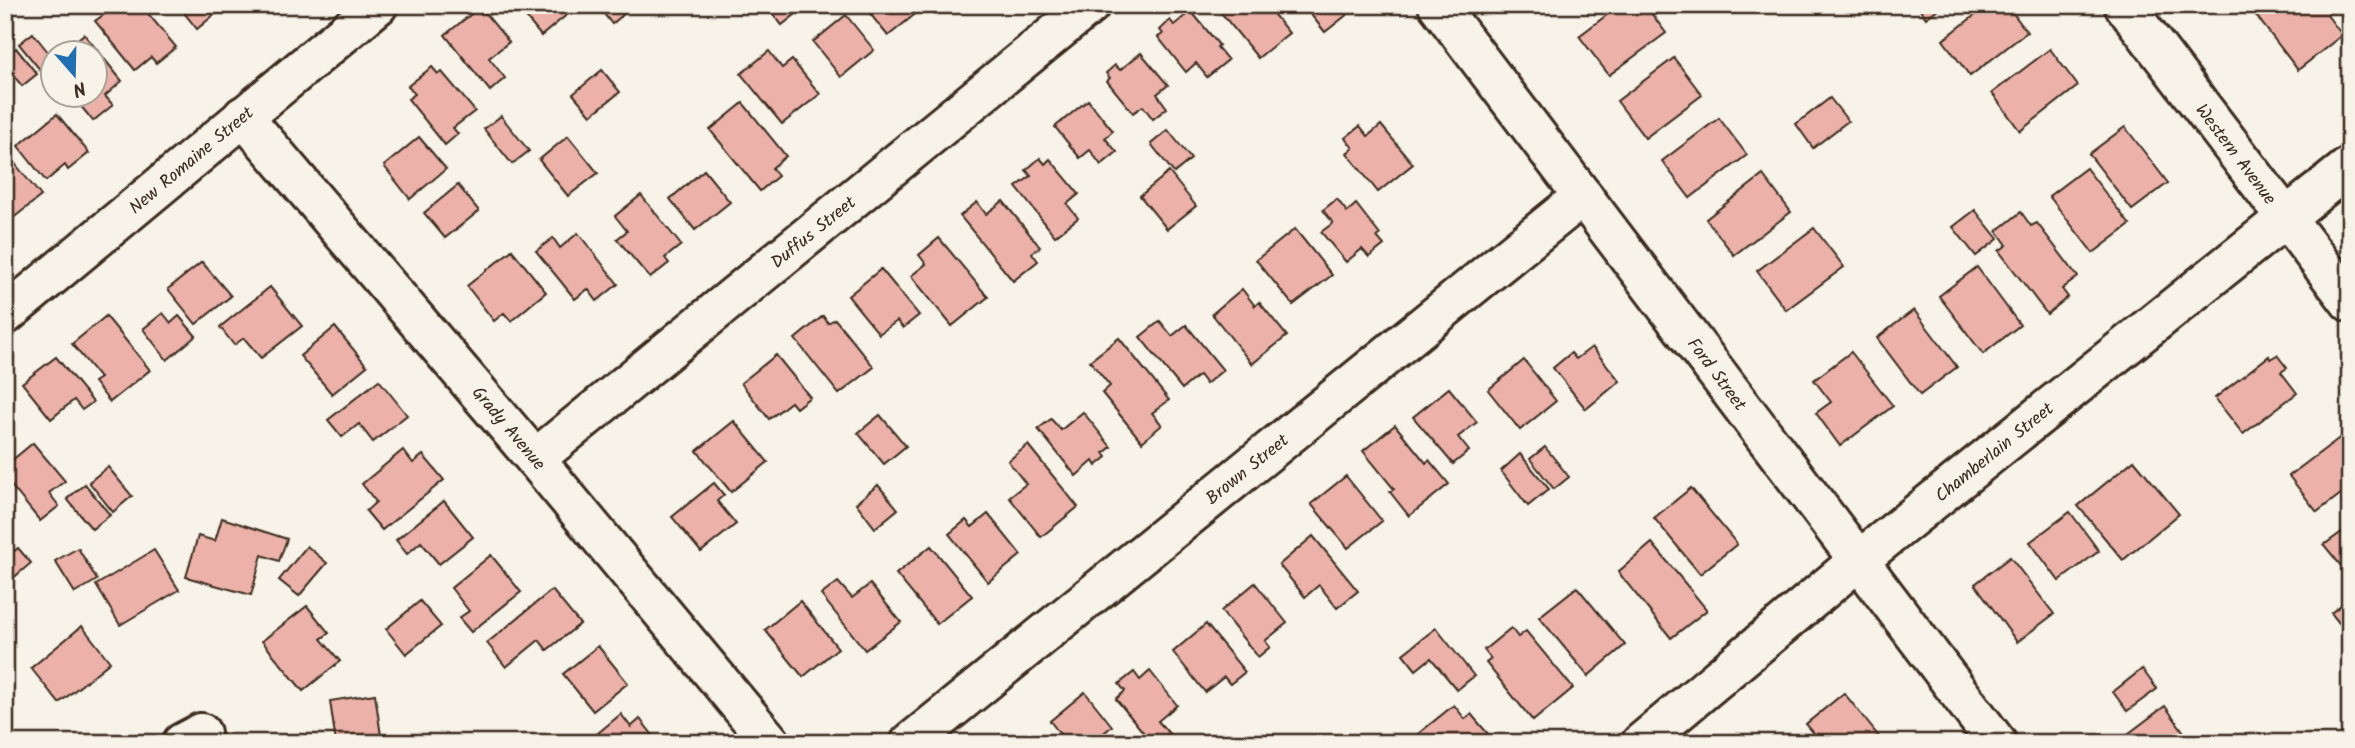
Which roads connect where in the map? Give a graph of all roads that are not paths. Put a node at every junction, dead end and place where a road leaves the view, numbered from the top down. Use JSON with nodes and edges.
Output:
{"nodes":[{"id":1,"x":378,"y":5,"type":"edge"},
{"id":2,"x":1090,"y":5,"type":"edge"},
{"id":3,"x":1438,"y":5,"type":"edge"},
{"id":4,"x":2124,"y":5,"type":"edge"},
{"id":5,"x":243,"y":116,"type":"junction"},
{"id":6,"x":2350,"y":166,"type":"edge"},
{"id":7,"x":1583,"y":196,"type":"junction"},
{"id":8,"x":2286,"y":219,"type":"junction"},
{"id":9,"x":2350,"y":302,"type":"edge"},
{"id":10,"x":5,"y":315,"type":"edge"},
{"id":11,"x":535,"y":459,"type":"junction"},
{"id":12,"x":1858,"y":561,"type":"junction"},
{"id":13,"x":771,"y":743,"type":"edge"},
{"id":14,"x":910,"y":743,"type":"edge"},
{"id":15,"x":1641,"y":743,"type":"edge"},
{"id":16,"x":1997,"y":743,"type":"edge"}],
"edges":[{"from":1,"to":5,"type":"street","name":"New Romaine Street"},
{"from":2,"to":11,"type":"street","name":"Duffus Street"},
{"from":3,"to":7,"type":"street","name":"Ford Street"},
{"from":4,"to":8,"type":"street","name":"Western Avenue"},
{"from":5,"to":10,"type":"street","name":"New Romaine Street"},
{"from":5,"to":11,"type":"street","name":"Grady Avenue"},
{"from":6,"to":8,"type":"street","name":"Chamberlain Street"},
{"from":7,"to":12,"type":"street","name":"Ford Street"},
{"from":7,"to":14,"type":"street","name":"Brown Street"},
{"from":8,"to":9,"type":"street","name":"Western Avenue"},
{"from":8,"to":12,"type":"street","name":"Chamberlain Street"},
{"from":11,"to":13,"type":"street","name":"Grady Avenue"},
{"from":12,"to":15,"type":"street","name":"Chamberlain Street"},
{"from":12,"to":16,"type":"street","name":"Ford Street"}]}
